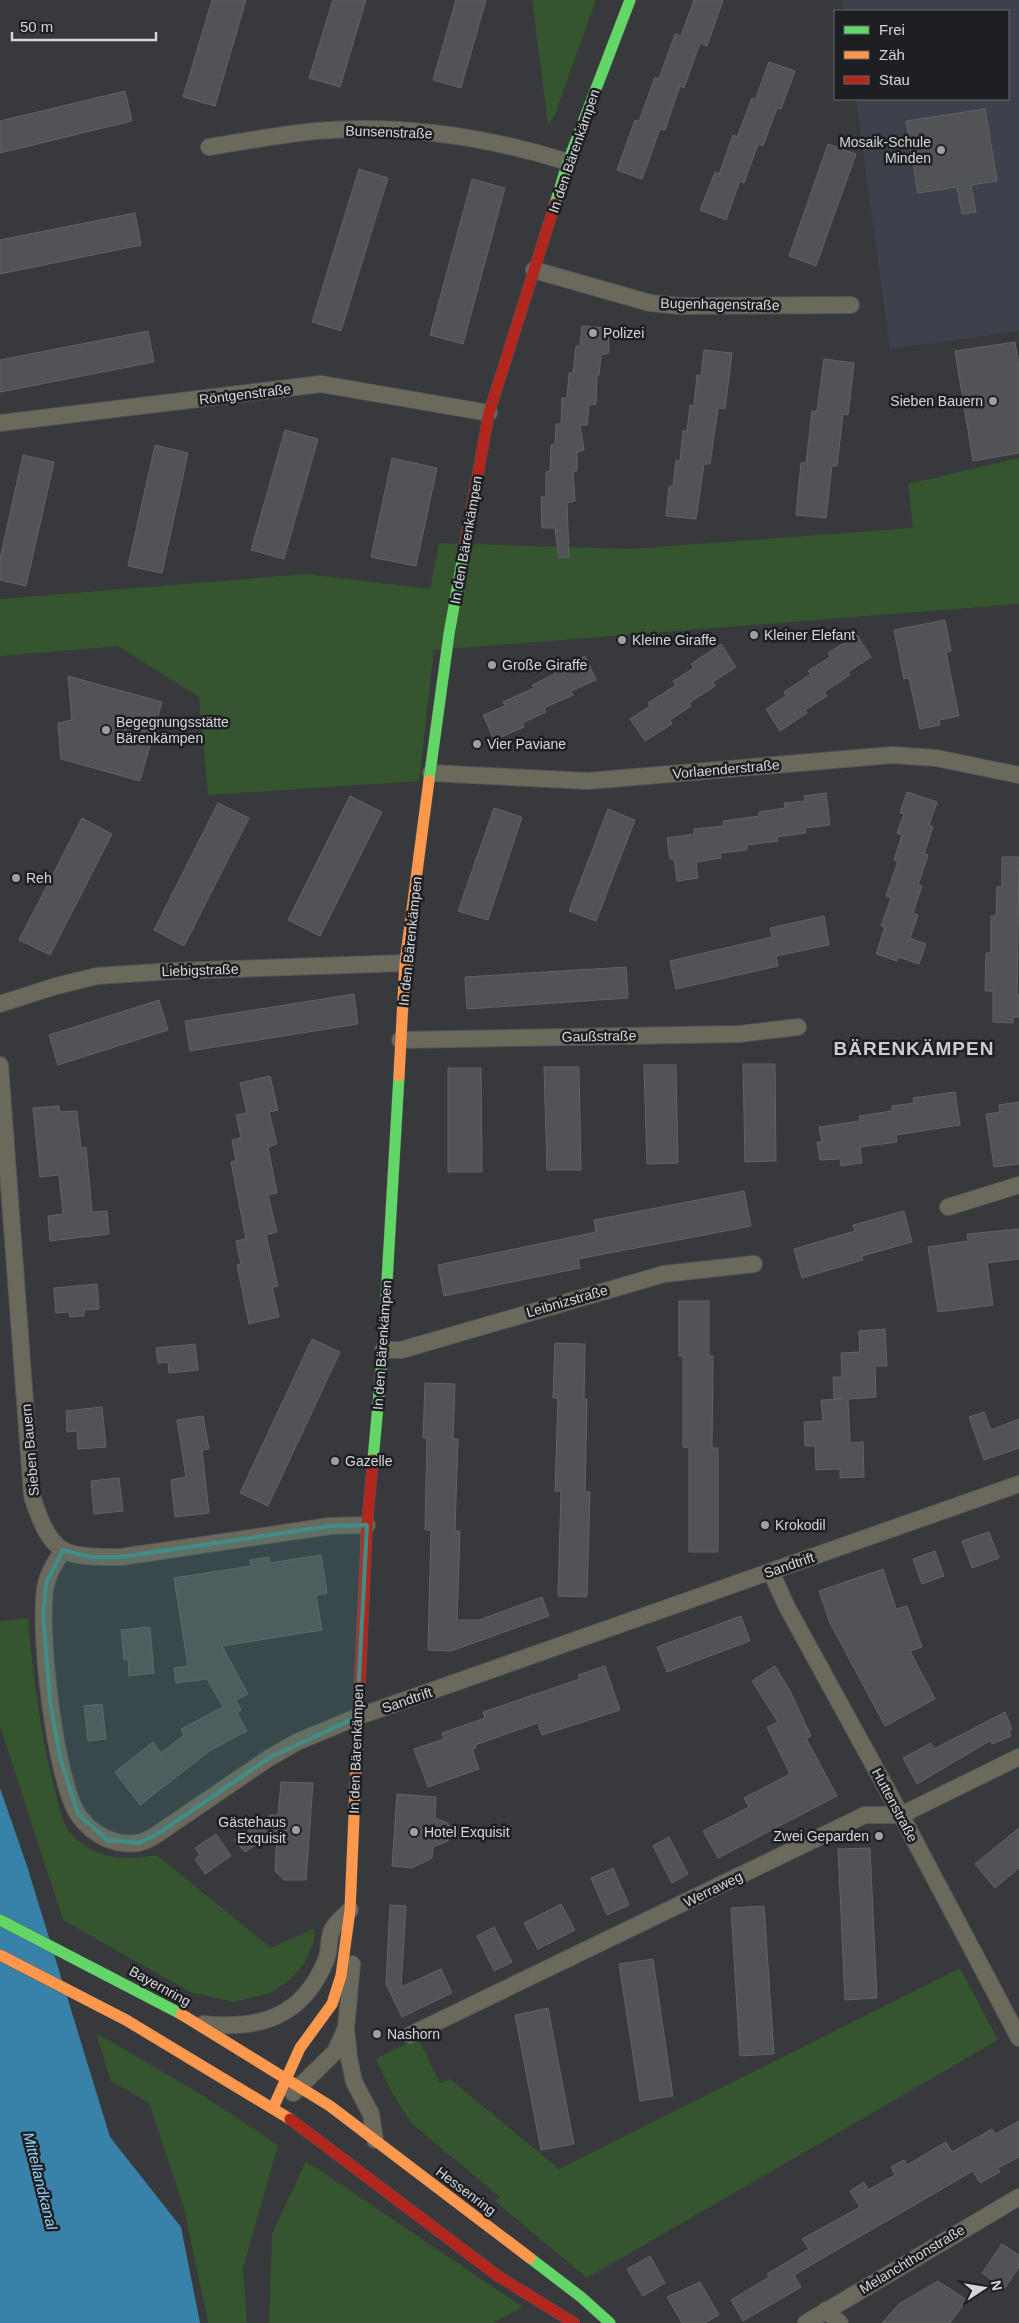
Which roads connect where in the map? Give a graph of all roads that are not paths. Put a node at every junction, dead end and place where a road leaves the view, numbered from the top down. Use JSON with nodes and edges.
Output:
{"nodes":[{"id":1,"x":630,"y":0,"type":"edge"},
{"id":2,"x":209,"y":147,"type":"dead end"},
{"id":3,"x":568,"y":162,"type":"junction"},
{"id":4,"x":534,"y":270,"type":"junction"},
{"id":5,"x":851,"y":305,"type":"dead end"},
{"id":6,"x":489,"y":413,"type":"junction"},
{"id":7,"x":0,"y":423,"type":"edge"},
{"id":8,"x":431,"y":773,"type":"junction"},
{"id":9,"x":1019,"y":775,"type":"edge"},
{"id":10,"x":404,"y":963,"type":"junction"},
{"id":11,"x":0,"y":1004,"type":"edge"},
{"id":12,"x":798,"y":1027,"type":"dead end"},
{"id":13,"x":400,"y":1040,"type":"junction"},
{"id":14,"x":0,"y":1065,"type":"edge"},
{"id":15,"x":1019,"y":1185,"type":"edge"},
{"id":16,"x":948,"y":1207,"type":"dead end"},
{"id":17,"x":754,"y":1264,"type":"dead end"},
{"id":18,"x":383,"y":1350,"type":"junction"},
{"id":19,"x":1019,"y":1484,"type":"edge"},
{"id":20,"x":367,"y":1525,"type":"junction"},
{"id":21,"x":63,"y":1550,"type":"junction"},
{"id":22,"x":771,"y":1572,"type":"junction"},
{"id":23,"x":357,"y":1717,"type":"junction"},
{"id":24,"x":1019,"y":1757,"type":"edge"},
{"id":25,"x":901,"y":1815,"type":"junction"},
{"id":26,"x":350,"y":1910,"type":"junction"},
{"id":27,"x":0,"y":1920,"type":"edge"},
{"id":28,"x":0,"y":1955,"type":"edge"},
{"id":29,"x":196,"y":2024,"type":"junction"},
{"id":30,"x":346,"y":2028,"type":"junction"},
{"id":31,"x":410,"y":2035,"type":"dead end"},
{"id":32,"x":1019,"y":2038,"type":"edge"},
{"id":33,"x":284,"y":2078,"type":"junction"},
{"id":34,"x":299,"y":2089,"type":"junction"},
{"id":35,"x":273,"y":2108,"type":"junction"},
{"id":36,"x":375,"y":2140,"type":"junction"},
{"id":37,"x":1019,"y":2196,"type":"edge"},
{"id":38,"x":826,"y":2310,"type":"junction"},
{"id":39,"x":574,"y":2323,"type":"edge"},
{"id":40,"x":610,"y":2323,"type":"edge"},
{"id":41,"x":806,"y":2323,"type":"edge"},
{"id":42,"x":840,"y":2323,"type":"edge"}],
"edges":[{"from":1,"to":3,"type":"street","name":"In den Bärenkämpen"},
{"from":2,"to":3,"type":"street","name":"Bunsenstraße"},
{"from":3,"to":4,"type":"street","name":"In den Bärenkämpen"},
{"from":4,"to":5,"type":"street","name":"Bugenhagenstraße"},
{"from":4,"to":6,"type":"street","name":"In den Bärenkämpen"},
{"from":6,"to":7,"type":"street","name":"Röntgenstraße"},
{"from":6,"to":8,"type":"street","name":"In den Bärenkämpen"},
{"from":8,"to":9,"type":"street","name":"Vorlaenderstraße"},
{"from":8,"to":10,"type":"street","name":"In den Bärenkämpen"},
{"from":10,"to":11,"type":"street","name":"Liebigstraße"},
{"from":10,"to":13,"type":"street","name":"In den Bärenkämpen"},
{"from":12,"to":13,"type":"street","name":"Gaußstraße"},
{"from":13,"to":18,"type":"street","name":"In den Bärenkämpen"},
{"from":14,"to":21,"type":"street","name":"Sieben Bauern"},
{"from":15,"to":16,"type":"street"},
{"from":17,"to":18,"type":"street","name":"Leibnizstraße"},
{"from":18,"to":20,"type":"street","name":"In den Bärenkämpen"},
{"from":19,"to":22,"type":"street","name":"Sandtrift"},
{"from":20,"to":21,"type":"street"},
{"from":20,"to":23,"type":"street","name":"In den Bärenkämpen"},
{"from":21,"to":23,"type":"street","name":"Sandtrift"},
{"from":22,"to":23,"type":"street","name":"Sandtrift"},
{"from":22,"to":25,"type":"street","name":"Huttenstraße"},
{"from":23,"to":26,"type":"street","name":"In den Bärenkämpen"},
{"from":24,"to":25,"type":"street","name":"Werraweg"},
{"from":25,"to":31,"type":"street","name":"Werraweg"},
{"from":25,"to":32,"type":"street","name":"Huttenstraße"},
{"from":26,"to":29,"type":"street"},
{"from":26,"to":30,"type":"street","name":"In den Bärenkämpen"},
{"from":26,"to":33,"type":"street","name":"In den Bärenkämpen"},
{"from":27,"to":29,"type":"street","name":"Bayernring"},
{"from":28,"to":35,"type":"street"},
{"from":29,"to":33,"type":"street","name":"Bayernring"},
{"from":30,"to":34,"type":"street","name":"In den Bärenkämpen"},
{"from":30,"to":36,"type":"street","name":"In den Bärenkämpen"},
{"from":33,"to":34,"type":"street","name":"Bayernring"},
{"from":33,"to":35,"type":"street","name":"In den Bärenkämpen"},
{"from":34,"to":35,"type":"street","name":"In den Bärenkämpen"},
{"from":34,"to":36,"type":"street","name":"Hessenring"},
{"from":35,"to":39,"type":"street"},
{"from":36,"to":40,"type":"street","name":"Hessenring"},
{"from":37,"to":38,"type":"street","name":"Melanchthonstraße"},
{"from":38,"to":41,"type":"street","name":"Melanchthonstraße"},
{"from":38,"to":42,"type":"street"}]}
